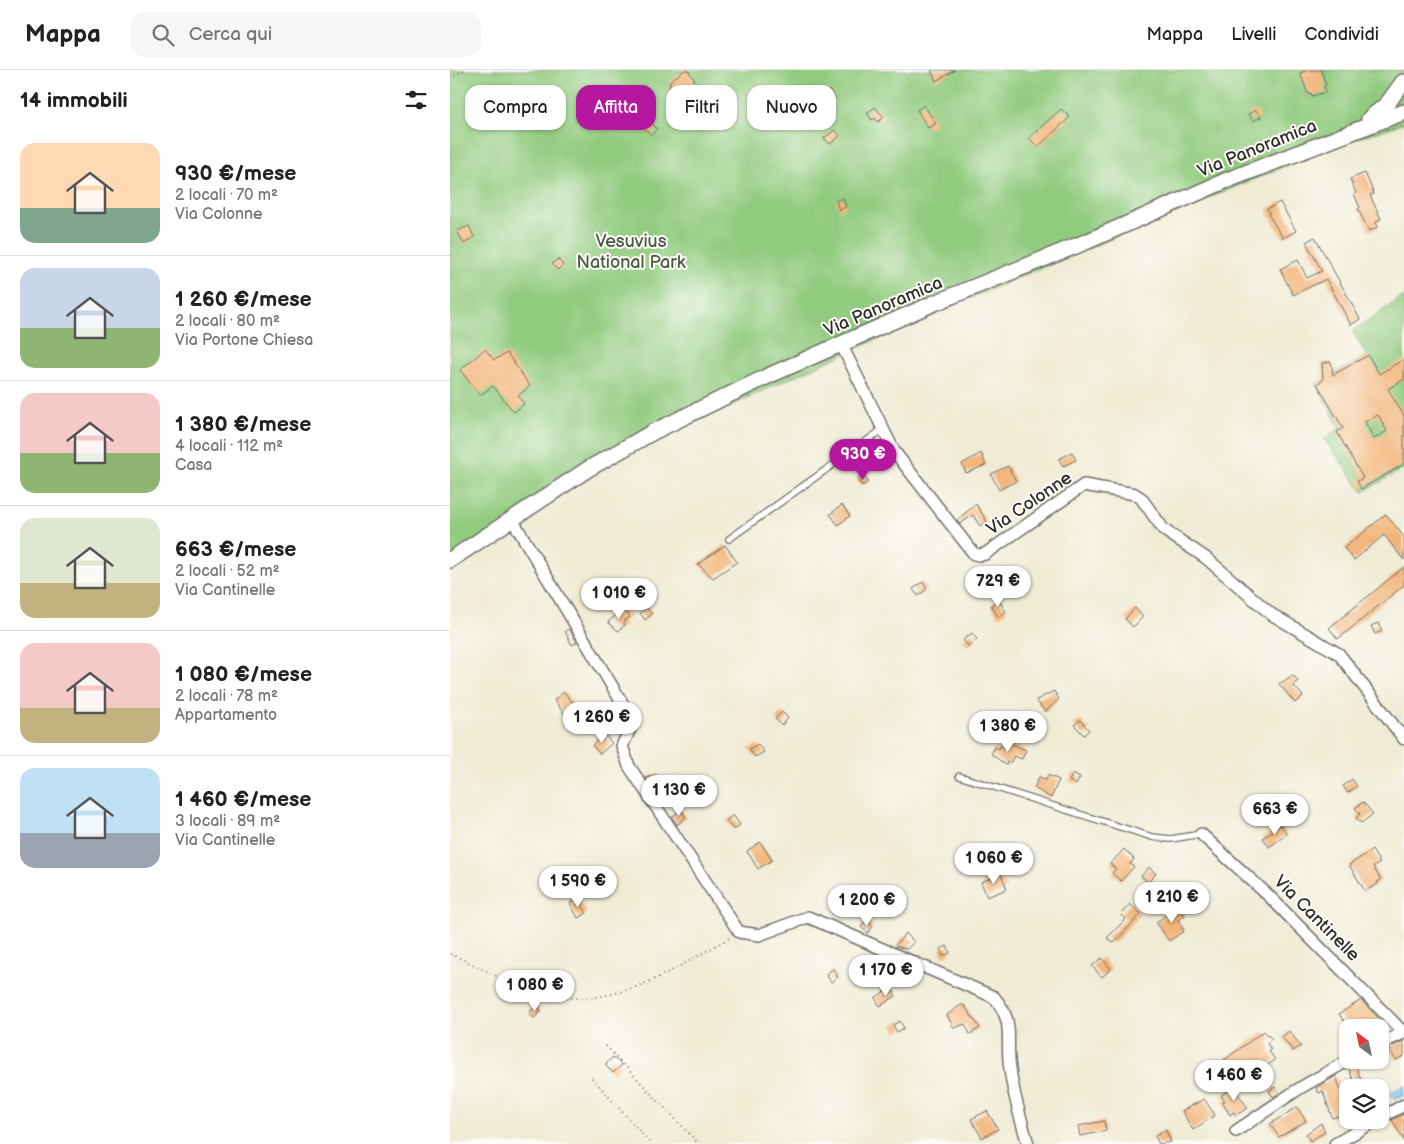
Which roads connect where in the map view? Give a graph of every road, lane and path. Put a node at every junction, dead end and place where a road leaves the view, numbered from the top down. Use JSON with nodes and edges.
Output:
{"nodes":[{"id":1,"x":464,"y":70,"type":"edge"},
{"id":2,"x":450,"y":78,"type":"edge"},
{"id":3,"x":1404,"y":79,"type":"edge"},
{"id":4,"x":1404,"y":112,"type":"edge"},
{"id":5,"x":1404,"y":121,"type":"edge"},
{"id":6,"x":1353,"y":130,"type":"junction"},
{"id":7,"x":841,"y":344,"type":"junction"},
{"id":8,"x":883,"y":429,"type":"junction"},
{"id":9,"x":512,"y":519,"type":"junction"},
{"id":10,"x":729,"y":538,"type":"dead end"},
{"id":11,"x":450,"y":560,"type":"edge"},
{"id":12,"x":1404,"y":739,"type":"edge"},
{"id":13,"x":958,"y":776,"type":"dead end"},
{"id":14,"x":1201,"y":834,"type":"joint"},
{"id":15,"x":739,"y":932,"type":"junction"},
{"id":16,"x":450,"y":954,"type":"edge"},
{"id":17,"x":1404,"y":1033,"type":"edge"},
{"id":18,"x":1389,"y":1040,"type":"edge"},
{"id":19,"x":606,"y":1046,"type":"dead end"},
{"id":20,"x":1339,"y":1066,"type":"edge"},
{"id":21,"x":592,"y":1078,"type":"dead end"},
{"id":22,"x":1404,"y":1105,"type":"edge"},
{"id":23,"x":1389,"y":1113,"type":"edge"},
{"id":24,"x":1361,"y":1129,"type":"edge"},
{"id":25,"x":1236,"y":1131,"type":"dead end"},
{"id":26,"x":651,"y":1144,"type":"edge"},
{"id":27,"x":699,"y":1144,"type":"edge"},
{"id":28,"x":1028,"y":1144,"type":"edge"},
{"id":29,"x":1335,"y":1144,"type":"edge"}],
"edges":[{"from":1,"to":2,"type":"path"},
{"from":3,"to":6,"type":"street","name":"Via Panoramica"},
{"from":4,"to":6,"type":"street","name":"Via Panoramica"},
{"from":5,"to":6,"type":"street","name":"Via Panoramica"},
{"from":6,"to":7,"type":"street","name":"Via Panoramica"},
{"from":7,"to":8,"type":"street","name":"Via Colonne"},
{"from":7,"to":9,"type":"street","name":"Via Panoramica"},
{"from":8,"to":10,"type":"lane"},
{"from":8,"to":12,"type":"street","name":"Via Colonne"},
{"from":9,"to":11,"type":"street","name":"Via Panoramica"},
{"from":9,"to":15,"type":"street"},
{"from":13,"to":14,"type":"lane"},
{"from":14,"to":17,"type":"street","name":"Via Cantinelle"},
{"from":15,"to":16,"type":"path"},
{"from":15,"to":28,"type":"street"},
{"from":17,"to":18,"type":"street","name":"Via Cantinelle"},
{"from":19,"to":27,"type":"path"},
{"from":20,"to":25,"type":"street"},
{"from":21,"to":26,"type":"path"},
{"from":22,"to":23,"type":"street"},
{"from":24,"to":29,"type":"street"}]}
